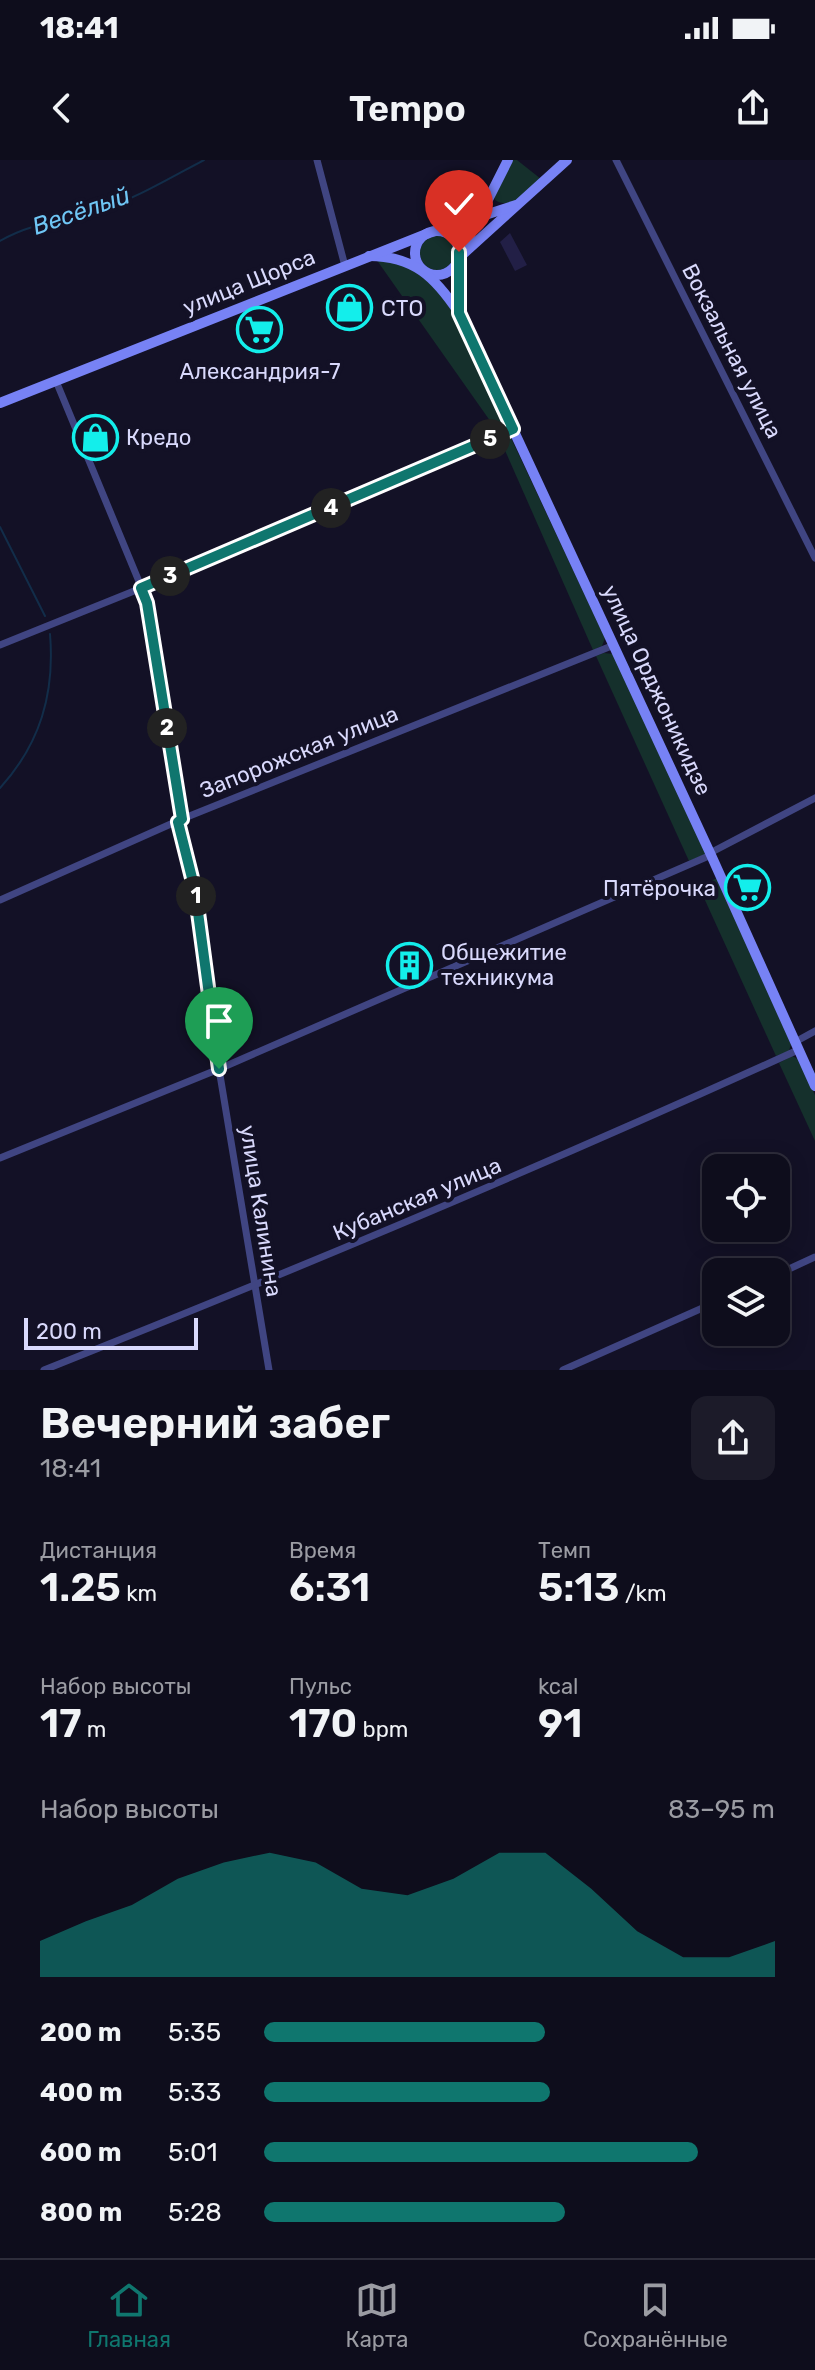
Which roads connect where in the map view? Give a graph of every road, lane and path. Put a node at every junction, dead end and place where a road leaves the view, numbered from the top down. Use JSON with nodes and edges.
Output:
{"nodes":[{"id":1,"x":317,"y":160,"type":"edge"},
{"id":2,"x":508,"y":160,"type":"edge"},
{"id":3,"x":567,"y":160,"type":"edge"},
{"id":4,"x":616,"y":160,"type":"edge"},
{"id":5,"x":516,"y":205,"type":"junction"},
{"id":6,"x":479,"y":215,"type":"junction"},
{"id":7,"x":429,"y":233,"type":"junction"},
{"id":8,"x":369,"y":256,"type":"junction"},
{"id":9,"x":458,"y":259,"type":"junction"},
{"id":10,"x":345,"y":266,"type":"junction"},
{"id":11,"x":425,"y":271,"type":"junction"},
{"id":12,"x":459,"y":313,"type":"junction"},
{"id":13,"x":56,"y":381,"type":"junction"},
{"id":14,"x":0,"y":403,"type":"edge"},
{"id":15,"x":513,"y":429,"type":"junction"},
{"id":16,"x":815,"y":558,"type":"edge"},
{"id":17,"x":141,"y":588,"type":"junction"},
{"id":18,"x":0,"y":645,"type":"edge"},
{"id":19,"x":614,"y":645,"type":"junction"},
{"id":20,"x":815,"y":798,"type":"edge"},
{"id":21,"x":180,"y":820,"type":"junction"},
{"id":22,"x":711,"y":854,"type":"junction"},
{"id":23,"x":0,"y":900,"type":"edge"},
{"id":24,"x":815,"y":1031,"type":"edge"},
{"id":25,"x":796,"y":1046,"type":"junction"},
{"id":26,"x":219,"y":1069,"type":"junction"},
{"id":27,"x":815,"y":1086,"type":"edge"},
{"id":28,"x":0,"y":1158,"type":"edge"},
{"id":29,"x":815,"y":1257,"type":"edge"},
{"id":30,"x":790,"y":1269,"type":"edge"},
{"id":31,"x":255,"y":1287,"type":"junction"},
{"id":32,"x":702,"y":1308,"type":"edge"},
{"id":33,"x":44,"y":1370,"type":"edge"},
{"id":34,"x":269,"y":1370,"type":"edge"},
{"id":35,"x":563,"y":1370,"type":"edge"}],
"edges":[{"from":1,"to":10,"type":"street"},
{"from":2,"to":6,"type":"main road"},
{"from":3,"to":5,"type":"main road","name":"улица Щорса"},
{"from":4,"to":16,"type":"street","name":"Вокзальная улица"},
{"from":5,"to":6,"type":"main road","name":"улица Щорса"},
{"from":5,"to":9,"type":"main road","name":"улица Щорса"},
{"from":6,"to":7,"type":"main road","name":"улица Щорса"},
{"from":6,"to":9,"type":"main road"},
{"from":7,"to":8,"type":"main road","name":"улица Щорса"},
{"from":7,"to":9,"type":"main road"},
{"from":7,"to":11,"type":"main road"},
{"from":8,"to":10,"type":"main road","name":"улица Щорса"},
{"from":8,"to":11,"type":"main road"},
{"from":9,"to":11,"type":"main road"},
{"from":9,"to":12,"type":"main road"},
{"from":10,"to":13,"type":"main road","name":"улица Щорса"},
{"from":11,"to":12,"type":"main road"},
{"from":12,"to":15,"type":"main road","name":"улица Орджоникидзе"},
{"from":13,"to":14,"type":"main road","name":"улица Щорса"},
{"from":13,"to":17,"type":"street","name":"улица Калинина"},
{"from":15,"to":17,"type":"street"},
{"from":15,"to":19,"type":"main road","name":"улица Орджоникидзе"},
{"from":17,"to":18,"type":"street"},
{"from":17,"to":21,"type":"street","name":"улица Калинина"},
{"from":19,"to":21,"type":"street","name":"Запорожская улица"},
{"from":19,"to":22,"type":"main road","name":"улица Орджоникидзе"},
{"from":20,"to":22,"type":"street"},
{"from":21,"to":23,"type":"street","name":"Запорожская улица"},
{"from":21,"to":26,"type":"street","name":"улица Калинина"},
{"from":22,"to":25,"type":"main road","name":"улица Орджоникидзе"},
{"from":22,"to":26,"type":"street"},
{"from":24,"to":25,"type":"street","name":"Кубанская улица"},
{"from":25,"to":27,"type":"main road","name":"улица Орджоникидзе"},
{"from":25,"to":31,"type":"street","name":"Кубанская улица"},
{"from":26,"to":28,"type":"street"},
{"from":26,"to":31,"type":"street","name":"улица Калинина"},
{"from":29,"to":30,"type":"street"},
{"from":31,"to":33,"type":"street","name":"Кубанская улица"},
{"from":31,"to":34,"type":"street","name":"улица Калинина"},
{"from":32,"to":35,"type":"street"}]}
